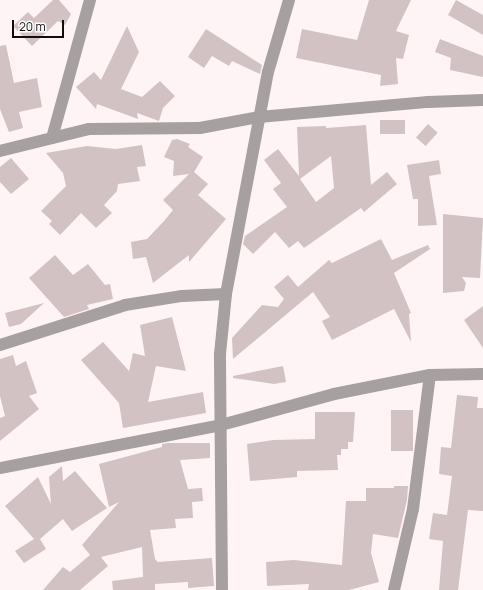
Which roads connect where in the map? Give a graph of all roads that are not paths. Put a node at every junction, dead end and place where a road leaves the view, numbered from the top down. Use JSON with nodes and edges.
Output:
{"nodes":[{"id":1,"x":90,"y":0,"type":"edge"},
{"id":2,"x":289,"y":0,"type":"edge"},
{"id":3,"x":483,"y":100,"type":"edge"},
{"id":4,"x":259,"y":117,"type":"junction"},
{"id":5,"x":52,"y":138,"type":"junction"},
{"id":6,"x":0,"y":151,"type":"edge"},
{"id":7,"x":226,"y":294,"type":"junction"},
{"id":8,"x":0,"y":345,"type":"edge"},
{"id":9,"x":483,"y":374,"type":"edge"},
{"id":10,"x":430,"y":375,"type":"junction"},
{"id":11,"x":221,"y":425,"type":"junction"},
{"id":12,"x":0,"y":468,"type":"edge"},
{"id":13,"x":222,"y":590,"type":"edge"},
{"id":14,"x":394,"y":590,"type":"edge"}],
"edges":[{"from":1,"to":5,"type":"street"},
{"from":2,"to":4,"type":"street"},
{"from":3,"to":4,"type":"street"},
{"from":4,"to":5,"type":"street"},
{"from":4,"to":7,"type":"street"},
{"from":5,"to":6,"type":"street"},
{"from":7,"to":8,"type":"street"},
{"from":7,"to":11,"type":"street"},
{"from":9,"to":10,"type":"street"},
{"from":10,"to":11,"type":"street"},
{"from":10,"to":14,"type":"street"},
{"from":11,"to":12,"type":"street"},
{"from":11,"to":13,"type":"street"}]}
